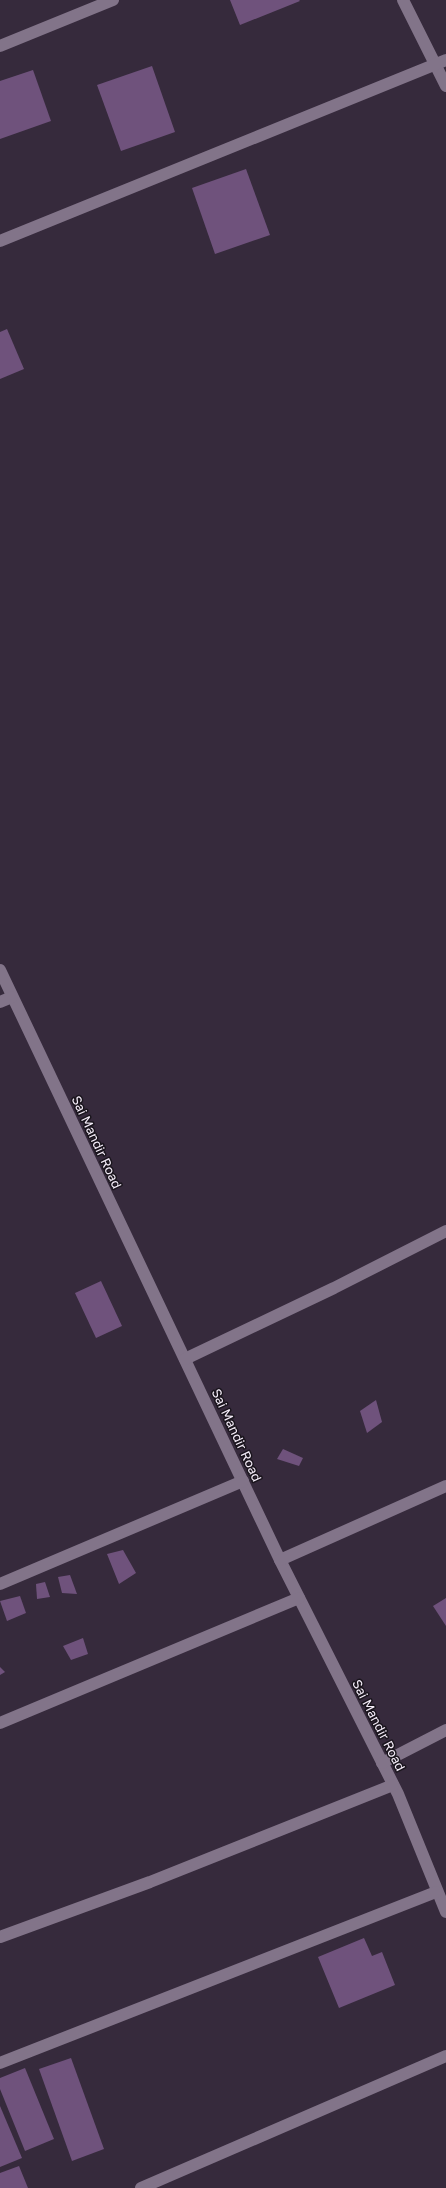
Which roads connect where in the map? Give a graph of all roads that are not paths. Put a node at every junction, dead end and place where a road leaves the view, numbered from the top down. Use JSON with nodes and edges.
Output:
{"nodes":[{"id":1,"x":113,"y":0,"type":"edge"},
{"id":2,"x":404,"y":0,"type":"edge"},
{"id":3,"x":0,"y":46,"type":"edge"},
{"id":4,"x":441,"y":62,"type":"edge"},
{"id":5,"x":446,"y":86,"type":"edge"},
{"id":6,"x":0,"y":241,"type":"edge"},
{"id":7,"x":0,"y":970,"type":"edge"},
{"id":8,"x":12,"y":997,"type":"junction"},
{"id":9,"x":0,"y":1002,"type":"edge"},
{"id":10,"x":446,"y":1231,"type":"edge"},
{"id":11,"x":185,"y":1359,"type":"junction"},
{"id":12,"x":243,"y":1481,"type":"junction"},
{"id":13,"x":446,"y":1486,"type":"edge"},
{"id":14,"x":280,"y":1560,"type":"junction"},
{"id":15,"x":0,"y":1584,"type":"edge"},
{"id":16,"x":299,"y":1598,"type":"junction"},
{"id":17,"x":0,"y":1723,"type":"edge"},
{"id":18,"x":446,"y":1730,"type":"edge"},
{"id":19,"x":382,"y":1764,"type":"junction"},
{"id":20,"x":393,"y":1785,"type":"junction"},
{"id":21,"x":436,"y":1892,"type":"junction"},
{"id":22,"x":446,"y":1912,"type":"edge"},
{"id":23,"x":0,"y":1937,"type":"edge"},
{"id":24,"x":446,"y":2056,"type":"edge"},
{"id":25,"x":0,"y":2063,"type":"edge"},
{"id":26,"x":141,"y":2188,"type":"edge"}],
"edges":[{"from":1,"to":3,"type":"street"},
{"from":2,"to":4,"type":"street"},
{"from":4,"to":5,"type":"street"},
{"from":4,"to":6,"type":"street"},
{"from":7,"to":8,"type":"street","name":"Sai Mandir Road"},
{"from":8,"to":9,"type":"street"},
{"from":8,"to":11,"type":"street","name":"Sai Mandir Road"},
{"from":10,"to":11,"type":"street"},
{"from":11,"to":12,"type":"street","name":"Sai Mandir Road"},
{"from":12,"to":14,"type":"street","name":"Sai Mandir Road"},
{"from":12,"to":15,"type":"street"},
{"from":13,"to":14,"type":"street"},
{"from":14,"to":16,"type":"street","name":"Sai Mandir Road"},
{"from":16,"to":17,"type":"street"},
{"from":16,"to":19,"type":"street","name":"Sai Mandir Road"},
{"from":18,"to":19,"type":"street"},
{"from":19,"to":20,"type":"street","name":"Sai Mandir Road"},
{"from":20,"to":21,"type":"street","name":"Sai Mandir Road"},
{"from":20,"to":23,"type":"street"},
{"from":21,"to":22,"type":"street","name":"Sai Mandir Road"},
{"from":21,"to":25,"type":"street"},
{"from":24,"to":26,"type":"street"}]}
